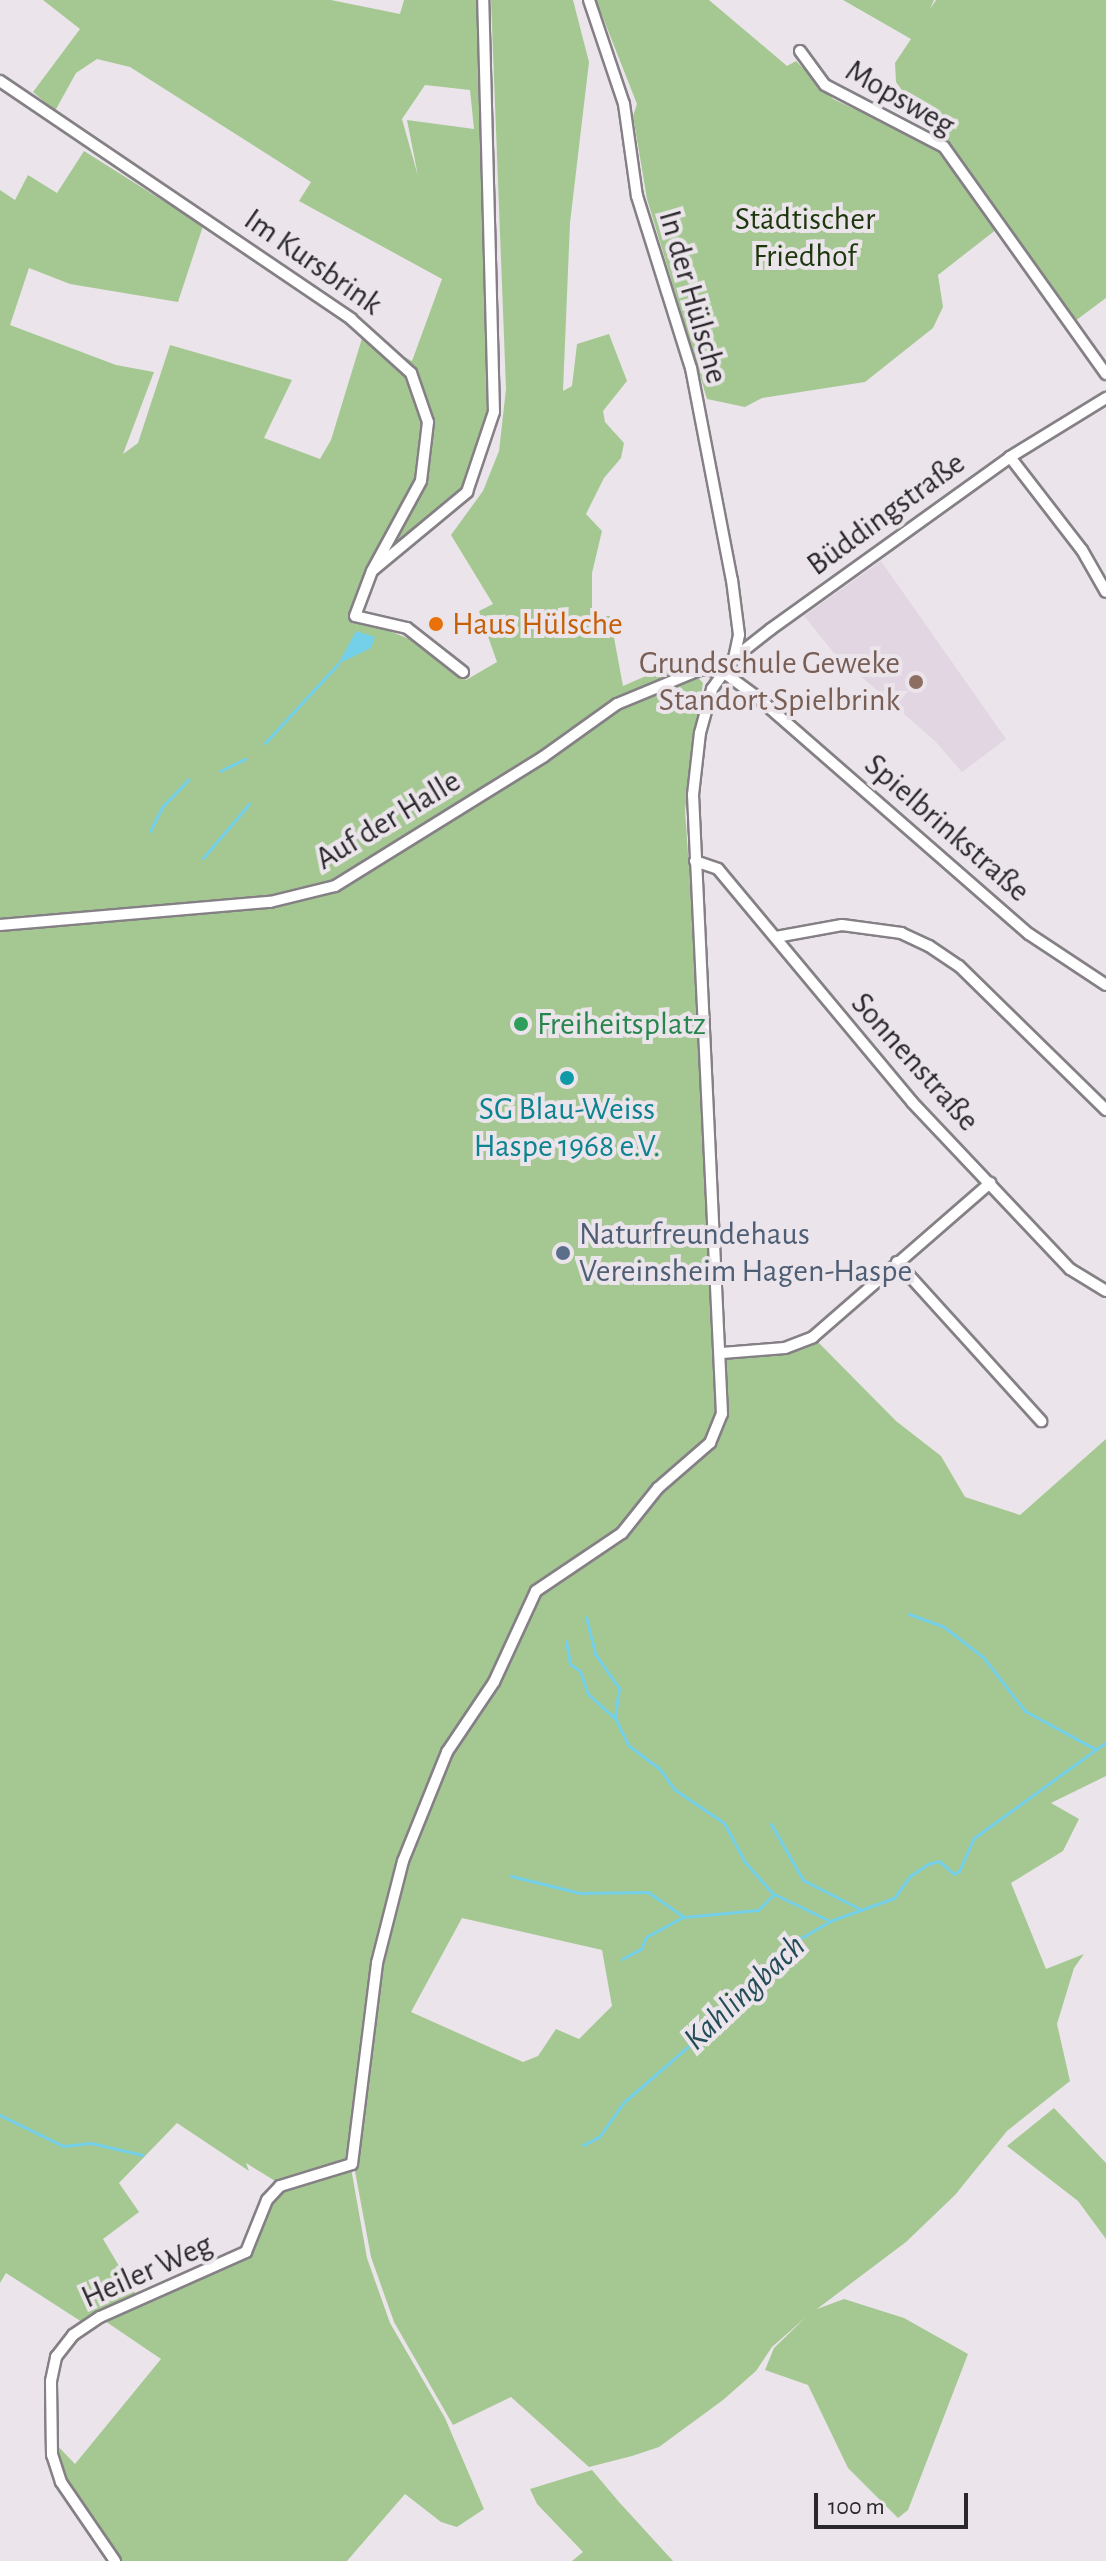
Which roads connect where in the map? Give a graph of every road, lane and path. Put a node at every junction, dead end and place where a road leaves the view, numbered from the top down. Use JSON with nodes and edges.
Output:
{"nodes":[{"id":1,"x":483,"y":0,"type":"edge"},
{"id":2,"x":589,"y":0,"type":"edge"},
{"id":3,"x":800,"y":51,"type":"dead end"},
{"id":4,"x":0,"y":81,"type":"edge"},
{"id":5,"x":1106,"y":374,"type":"edge"},
{"id":6,"x":1106,"y":398,"type":"edge"},
{"id":7,"x":1010,"y":457,"type":"junction"},
{"id":8,"x":370,"y":574,"type":"junction"},
{"id":9,"x":1106,"y":592,"type":"edge"},
{"id":10,"x":734,"y":658,"type":"junction"},
{"id":11,"x":463,"y":672,"type":"dead end"},
{"id":12,"x":723,"y":672,"type":"junction"},
{"id":13,"x":695,"y":861,"type":"junction"},
{"id":14,"x":0,"y":925,"type":"edge"},
{"id":15,"x":776,"y":937,"type":"junction"},
{"id":16,"x":1106,"y":985,"type":"edge"},
{"id":17,"x":1106,"y":1110,"type":"edge"},
{"id":18,"x":990,"y":1183,"type":"junction"},
{"id":19,"x":897,"y":1262,"type":"junction"},
{"id":20,"x":1106,"y":1291,"type":"edge"},
{"id":21,"x":722,"y":1353,"type":"junction"},
{"id":22,"x":1041,"y":1421,"type":"dead end"},
{"id":23,"x":352,"y":2164,"type":"joint"},
{"id":24,"x":115,"y":2561,"type":"edge"}],
"edges":[{"from":1,"to":8,"type":"street"},
{"from":2,"to":10,"type":"street","name":"In der Hülsche"},
{"from":3,"to":5,"type":"street","name":"Mopsweg"},
{"from":4,"to":8,"type":"street","name":"Im Kursbrink"},
{"from":6,"to":7,"type":"street","name":"Büddingstraße"},
{"from":7,"to":9,"type":"street"},
{"from":7,"to":10,"type":"street","name":"Büddingstraße"},
{"from":8,"to":11,"type":"street","name":"Im Kursbrink"},
{"from":10,"to":12,"type":"street","name":"Büddingstraße"},
{"from":12,"to":13,"type":"street","name":"Büddingstraße"},
{"from":12,"to":14,"type":"street","name":"Auf der Halle"},
{"from":12,"to":16,"type":"street","name":"Spielbrinkstraße"},
{"from":13,"to":15,"type":"street","name":"Sonnenstraße"},
{"from":13,"to":21,"type":"street","name":"Büddingstraße"},
{"from":15,"to":17,"type":"street"},
{"from":15,"to":18,"type":"street","name":"Sonnenstraße"},
{"from":18,"to":19,"type":"street"},
{"from":18,"to":20,"type":"street","name":"Sonnenstraße"},
{"from":19,"to":21,"type":"street"},
{"from":19,"to":22,"type":"street"},
{"from":21,"to":23,"type":"street","name":"Büddingstraße"},
{"from":23,"to":24,"type":"street","name":"Heiler Weg"}]}
